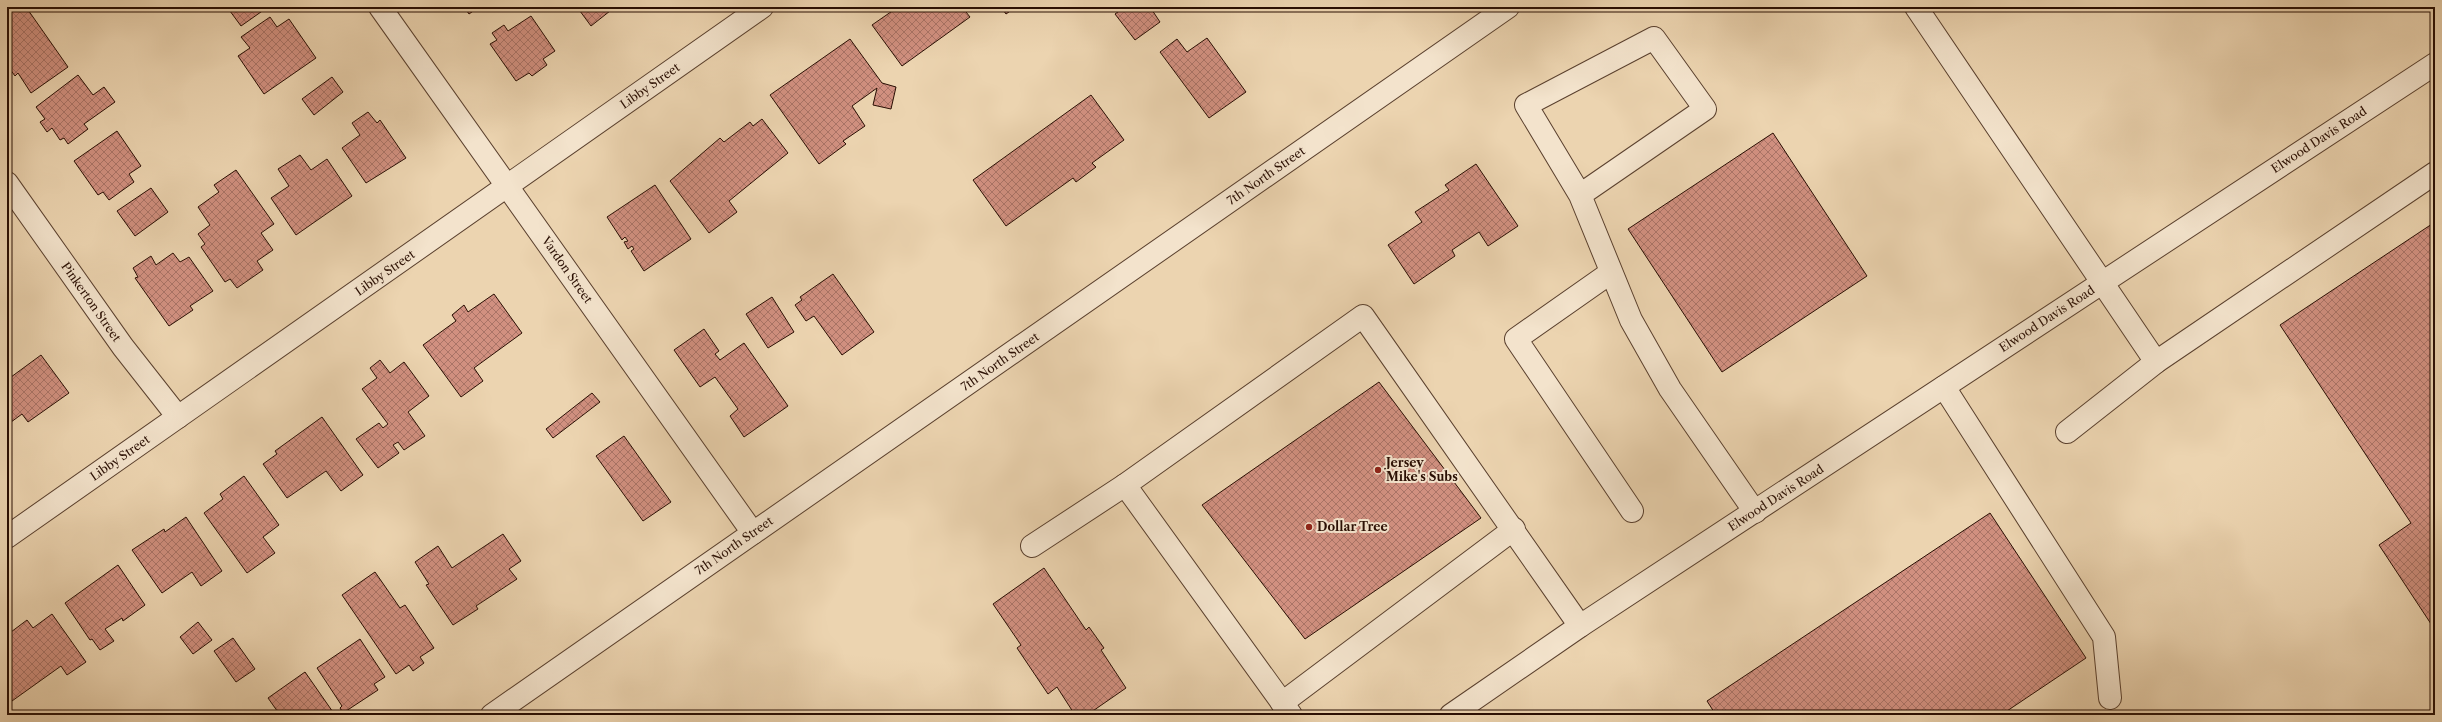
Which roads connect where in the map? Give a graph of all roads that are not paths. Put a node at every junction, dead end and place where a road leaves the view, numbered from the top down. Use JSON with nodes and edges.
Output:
{"nodes":[{"id":1,"x":380,"y":7,"type":"edge"},
{"id":2,"x":762,"y":7,"type":"edge"},
{"id":3,"x":1508,"y":7,"type":"edge"},
{"id":4,"x":1916,"y":7,"type":"edge"},
{"id":5,"x":2435,"y":64,"type":"edge"},
{"id":6,"x":2435,"y":173,"type":"edge"},
{"id":7,"x":7,"y":183,"type":"edge"},
{"id":8,"x":508,"y":187,"type":"junction"},
{"id":9,"x":1580,"y":194,"type":"junction"},
{"id":10,"x":1610,"y":273,"type":"junction"},
{"id":11,"x":2103,"y":282,"type":"junction"},
{"id":12,"x":2156,"y":362,"type":"junction"},
{"id":13,"x":1944,"y":387,"type":"junction"},
{"id":14,"x":178,"y":417,"type":"junction"},
{"id":15,"x":2067,"y":432,"type":"dead end"},
{"id":16,"x":1125,"y":485,"type":"junction"},
{"id":17,"x":1632,"y":511,"type":"dead end"},
{"id":18,"x":1755,"y":512,"type":"junction"},
{"id":19,"x":1514,"y":529,"type":"junction"},
{"id":20,"x":753,"y":533,"type":"junction"},
{"id":21,"x":7,"y":537,"type":"edge"},
{"id":22,"x":1032,"y":546,"type":"dead end"},
{"id":23,"x":1580,"y":626,"type":"junction"},
{"id":24,"x":2110,"y":698,"type":"dead end"},
{"id":25,"x":1287,"y":709,"type":"edge"},
{"id":26,"x":492,"y":715,"type":"edge"},
{"id":27,"x":1450,"y":715,"type":"edge"}],
"edges":[{"from":1,"to":8,"type":"street","name":"Vardon Street"},
{"from":2,"to":8,"type":"street","name":"Libby Street"},
{"from":3,"to":20,"type":"street","name":"7th North Street"},
{"from":4,"to":11,"type":"street","name":"Elwood Davis Road"},
{"from":5,"to":11,"type":"street","name":"Elwood Davis Road"},
{"from":6,"to":12,"type":"street"},
{"from":7,"to":14,"type":"street","name":"Pinkerton Street"},
{"from":8,"to":14,"type":"street","name":"Libby Street"},
{"from":8,"to":20,"type":"street","name":"Vardon Street"},
{"from":9,"to":9,"type":"street"},
{"from":9,"to":10,"type":"street"},
{"from":10,"to":17,"type":"street"},
{"from":10,"to":18,"type":"street"},
{"from":11,"to":12,"type":"street"},
{"from":11,"to":13,"type":"street","name":"Elwood Davis Road"},
{"from":12,"to":15,"type":"street"},
{"from":13,"to":18,"type":"street","name":"Elwood Davis Road"},
{"from":13,"to":24,"type":"street"},
{"from":14,"to":21,"type":"street","name":"Libby Street"},
{"from":16,"to":19,"type":"street"},
{"from":16,"to":22,"type":"street"},
{"from":16,"to":25,"type":"street"},
{"from":18,"to":23,"type":"street","name":"Elwood Davis Road"},
{"from":19,"to":23,"type":"street"},
{"from":19,"to":25,"type":"street"},
{"from":20,"to":26,"type":"street","name":"7th North Street"},
{"from":23,"to":27,"type":"street","name":"Elwood Davis Road"}]}
